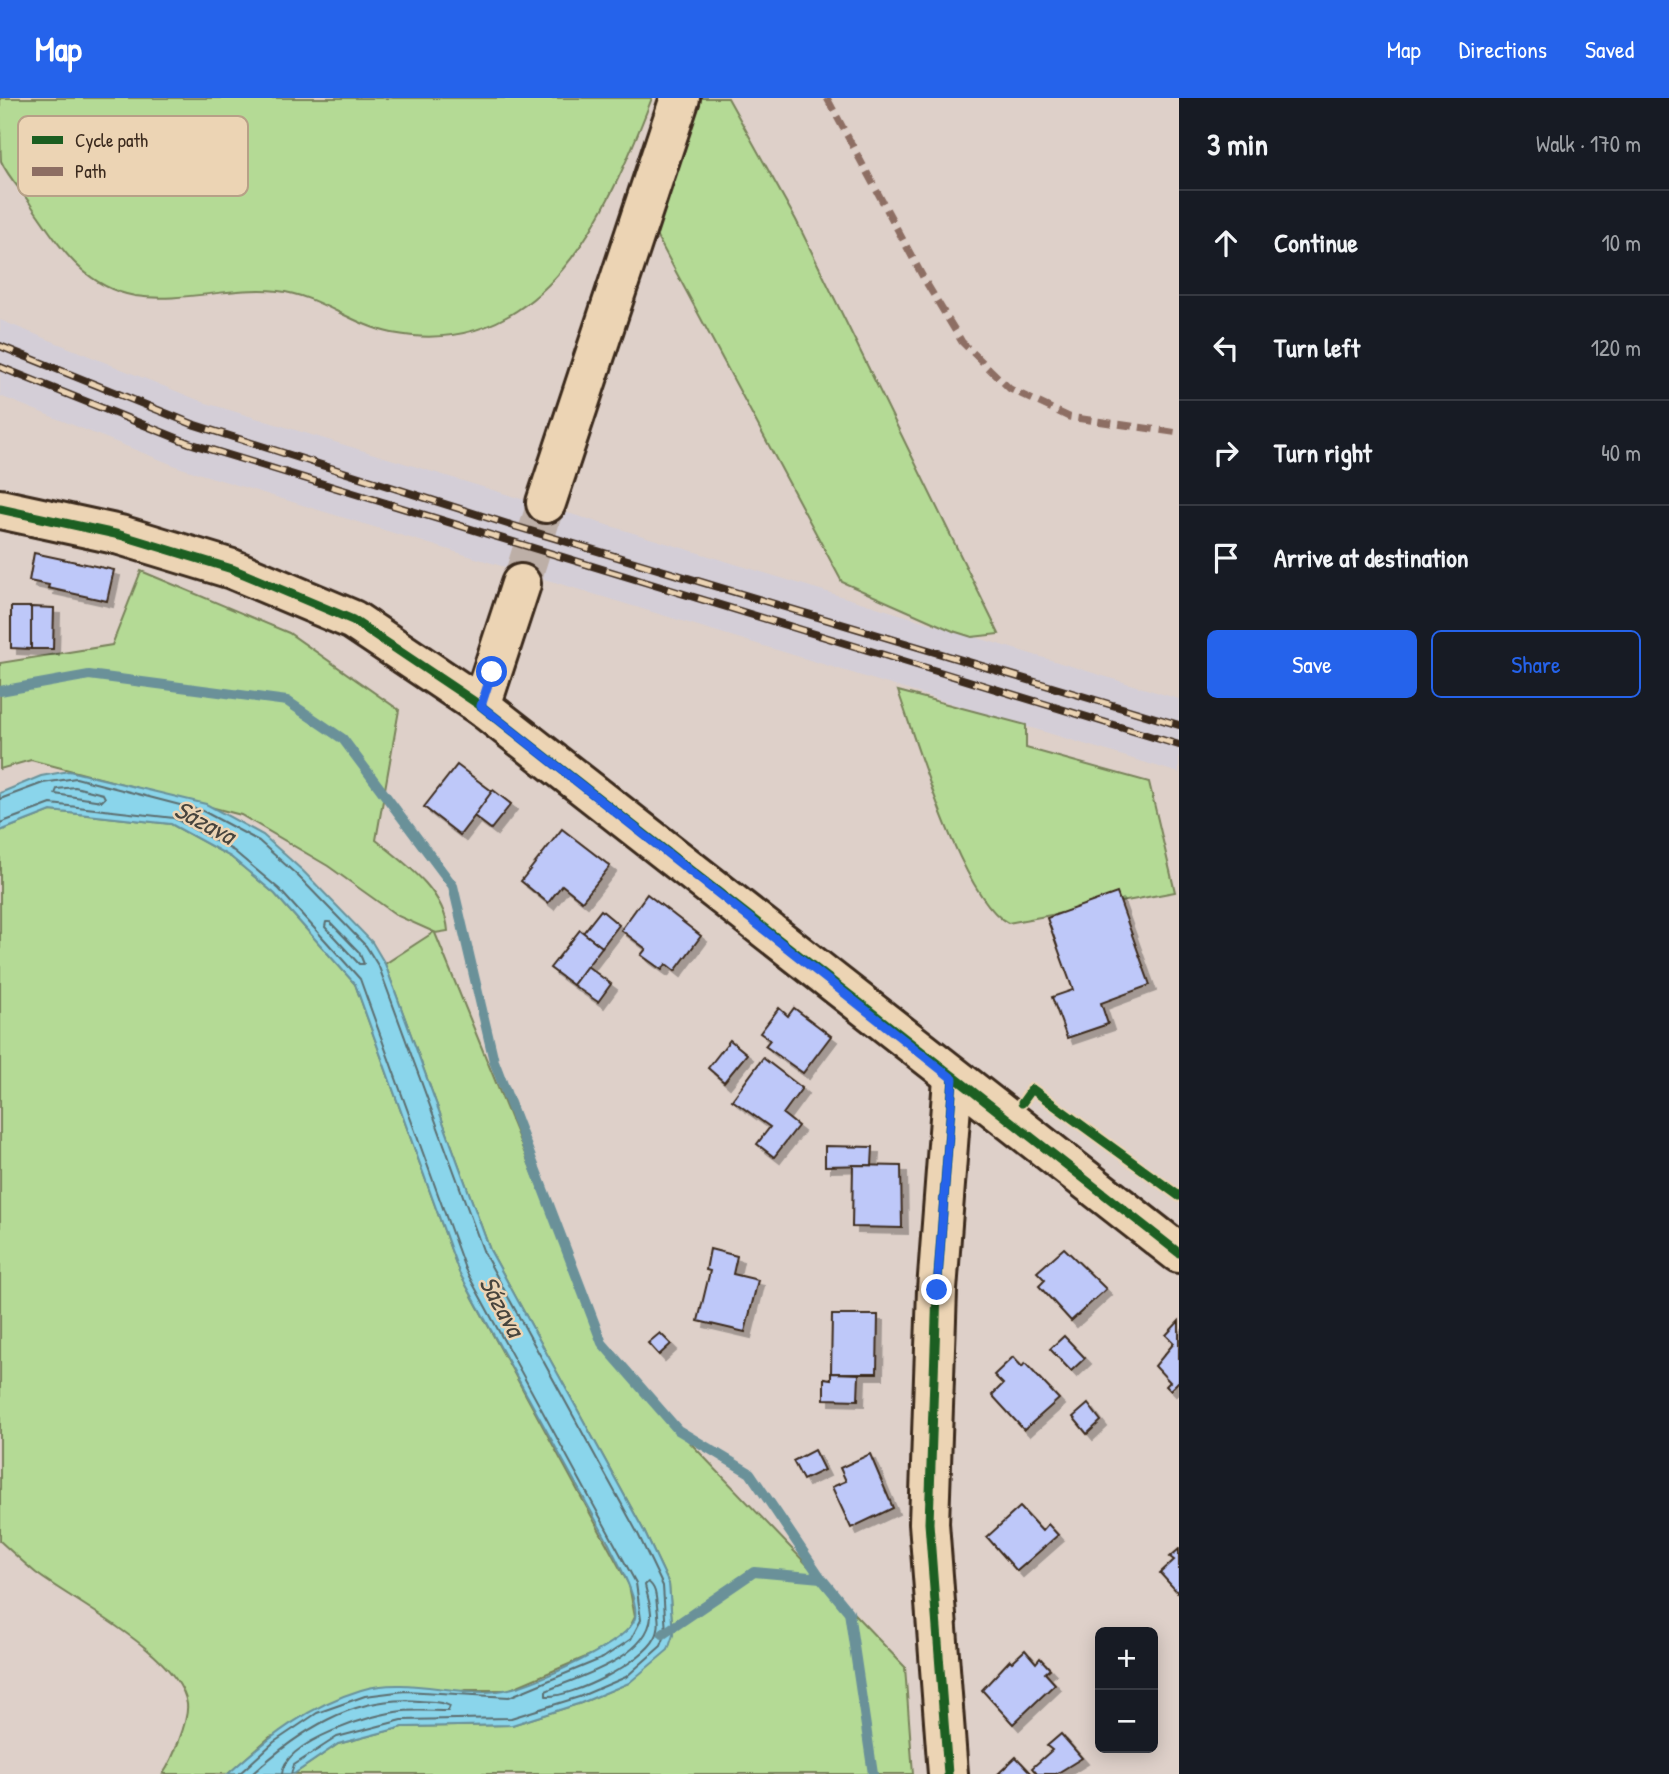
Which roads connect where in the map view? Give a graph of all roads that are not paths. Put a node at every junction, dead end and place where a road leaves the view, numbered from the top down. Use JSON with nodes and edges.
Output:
{"nodes":[{"id":1,"x":680,"y":98,"type":"edge"},
{"id":2,"x":545,"y":503,"type":"tunnel mouth"},
{"id":3,"x":0,"y":509,"type":"edge"},
{"id":4,"x":521,"y":584,"type":"tunnel mouth"},
{"id":5,"x":481,"y":706,"type":"junction"},
{"id":6,"x":953,"y":1079,"type":"junction"},
{"id":7,"x":1179,"y":1253,"type":"edge"},
{"id":8,"x":948,"y":1774,"type":"edge"}],
"edges":[{"from":1,"to":2,"type":"street"},
{"from":3,"to":5,"type":"street"},
{"from":4,"to":5,"type":"street"},
{"from":5,"to":6,"type":"street"},
{"from":6,"to":7,"type":"street"},
{"from":6,"to":8,"type":"street"}]}
